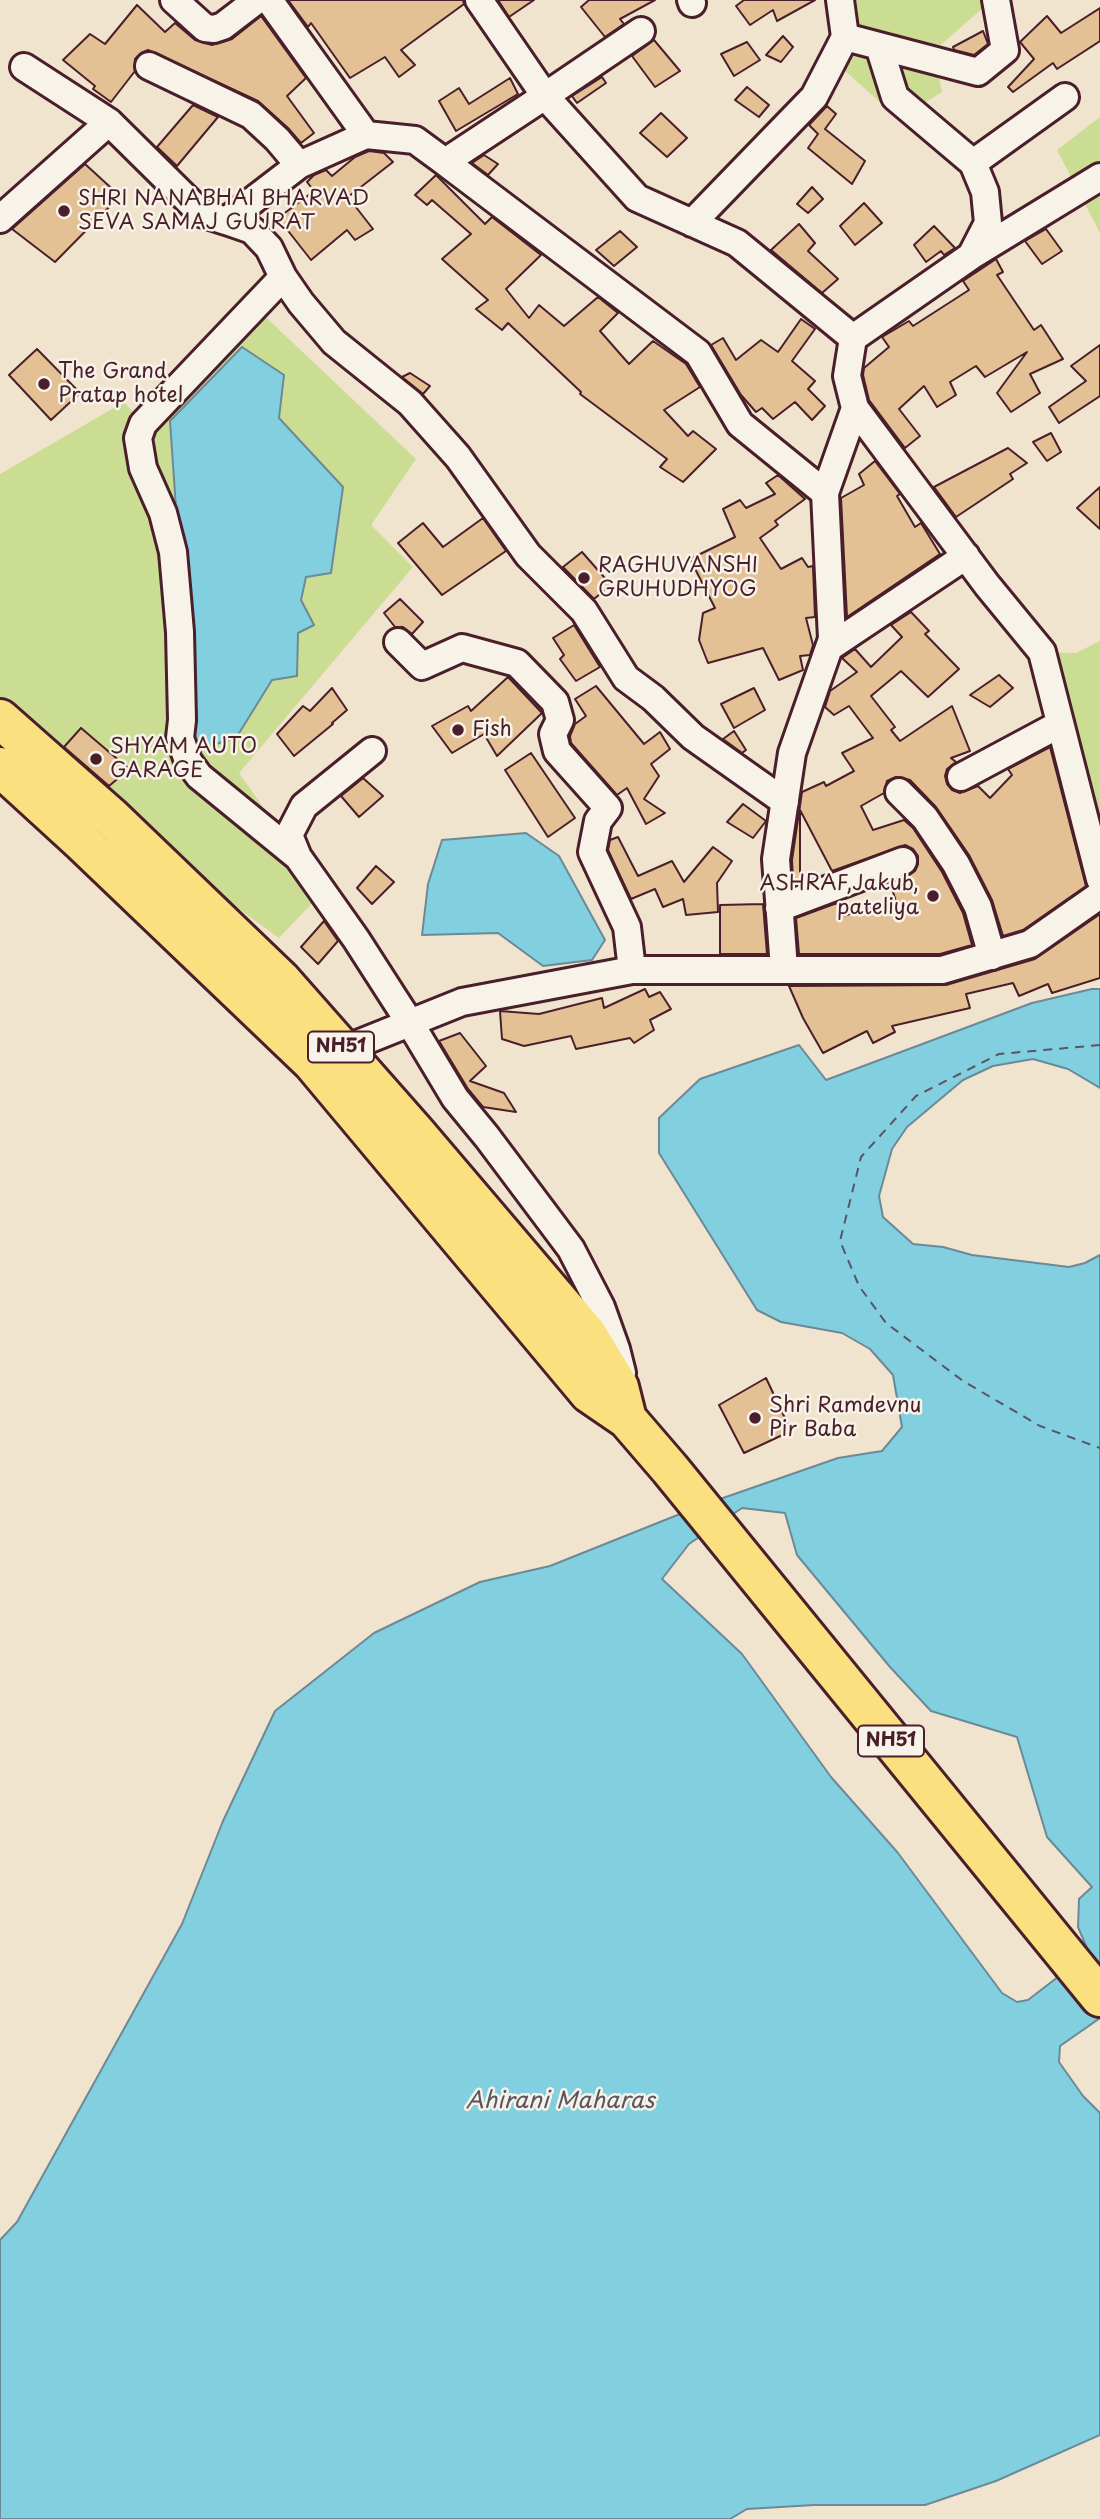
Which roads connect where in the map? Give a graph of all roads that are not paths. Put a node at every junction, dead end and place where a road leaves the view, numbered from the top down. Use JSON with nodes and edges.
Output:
{"nodes":[{"id":1,"x":174,"y":0,"type":"edge"},
{"id":2,"x":257,"y":0,"type":"edge"},
{"id":3,"x":269,"y":0,"type":"edge"},
{"id":4,"x":479,"y":0,"type":"edge"},
{"id":5,"x":840,"y":0,"type":"edge"},
{"id":6,"x":996,"y":0,"type":"edge"},
{"id":7,"x":641,"y":31,"type":"dead end"},
{"id":8,"x":845,"y":37,"type":"junction"},
{"id":9,"x":879,"y":46,"type":"junction"},
{"id":10,"x":149,"y":66,"type":"dead end"},
{"id":11,"x":24,"y":67,"type":"dead end"},
{"id":12,"x":545,"y":96,"type":"junction"},
{"id":13,"x":1065,"y":97,"type":"dead end"},
{"id":14,"x":109,"y":122,"type":"junction"},
{"id":15,"x":366,"y":135,"type":"junction"},
{"id":16,"x":445,"y":162,"type":"junction"},
{"id":17,"x":973,"y":163,"type":"junction"},
{"id":18,"x":299,"y":165,"type":"junction"},
{"id":19,"x":1100,"y":177,"type":"edge"},
{"id":20,"x":0,"y":219,"type":"edge"},
{"id":21,"x":226,"y":221,"type":"junction"},
{"id":22,"x":692,"y":223,"type":"junction"},
{"id":23,"x":971,"y":256,"type":"junction"},
{"id":24,"x":283,"y":277,"type":"junction"},
{"id":25,"x":853,"y":338,"type":"junction"},
{"id":26,"x":855,"y":408,"type":"junction"},
{"id":27,"x":825,"y":492,"type":"junction"},
{"id":28,"x":966,"y":556,"type":"junction"},
{"id":29,"x":398,"y":642,"type":"dead end"},
{"id":30,"x":830,"y":647,"type":"junction"},
{"id":31,"x":0,"y":719,"type":"edge"},
{"id":32,"x":1060,"y":724,"type":"junction"},
{"id":33,"x":372,"y":751,"type":"dead end"},
{"id":34,"x":0,"y":767,"type":"edge"},
{"id":35,"x":961,"y":777,"type":"dead end"},
{"id":36,"x":899,"y":792,"type":"dead end"},
{"id":37,"x":785,"y":802,"type":"junction"},
{"id":38,"x":298,"y":857,"type":"junction"},
{"id":39,"x":903,"y":860,"type":"dead end"},
{"id":40,"x":1100,"y":878,"type":"edge"},
{"id":41,"x":1100,"y":895,"type":"edge"},
{"id":42,"x":779,"y":908,"type":"junction"},
{"id":43,"x":992,"y":956,"type":"junction"},
{"id":44,"x":784,"y":969,"type":"junction"},
{"id":45,"x":632,"y":970,"type":"junction"},
{"id":46,"x":410,"y":1023,"type":"junction"},
{"id":47,"x":327,"y":1056,"type":"junction"},
{"id":48,"x":626,"y":1419,"type":"junction"},
{"id":49,"x":1100,"y":1997,"type":"edge"}],
"edges":[{"from":1,"to":2,"type":"street"},
{"from":3,"to":15,"type":"street"},
{"from":4,"to":12,"type":"street"},
{"from":5,"to":8,"type":"street"},
{"from":6,"to":9,"type":"street"},
{"from":7,"to":12,"type":"street"},
{"from":8,"to":9,"type":"street"},
{"from":8,"to":22,"type":"street"},
{"from":9,"to":17,"type":"street"},
{"from":10,"to":18,"type":"street"},
{"from":11,"to":14,"type":"street"},
{"from":12,"to":16,"type":"street"},
{"from":12,"to":22,"type":"street"},
{"from":13,"to":17,"type":"street"},
{"from":14,"to":20,"type":"street"},
{"from":14,"to":21,"type":"street"},
{"from":15,"to":16,"type":"street"},
{"from":15,"to":18,"type":"street"},
{"from":16,"to":27,"type":"street"},
{"from":17,"to":23,"type":"street"},
{"from":18,"to":21,"type":"street"},
{"from":19,"to":23,"type":"street"},
{"from":21,"to":24,"type":"street"},
{"from":22,"to":25,"type":"street"},
{"from":23,"to":25,"type":"street"},
{"from":24,"to":37,"type":"street"},
{"from":24,"to":38,"type":"street"},
{"from":25,"to":26,"type":"street"},
{"from":26,"to":27,"type":"street"},
{"from":26,"to":28,"type":"street"},
{"from":27,"to":30,"type":"street"},
{"from":28,"to":30,"type":"street"},
{"from":28,"to":32,"type":"street"},
{"from":29,"to":45,"type":"street"},
{"from":30,"to":37,"type":"street"},
{"from":31,"to":47,"type":"highway","number":"NH51"},
{"from":32,"to":35,"type":"street"},
{"from":32,"to":40,"type":"street"},
{"from":33,"to":38,"type":"street"},
{"from":34,"to":47,"type":"highway","number":"NH51"},
{"from":36,"to":43,"type":"street"},
{"from":37,"to":42,"type":"street"},
{"from":38,"to":46,"type":"street"},
{"from":39,"to":42,"type":"street"},
{"from":41,"to":43,"type":"street"},
{"from":42,"to":44,"type":"street"},
{"from":43,"to":44,"type":"street"},
{"from":44,"to":45,"type":"street"},
{"from":45,"to":46,"type":"street"},
{"from":46,"to":47,"type":"street"},
{"from":46,"to":48,"type":"street"},
{"from":47,"to":48,"type":"highway","number":"NH51"},
{"from":48,"to":49,"type":"highway","number":"NH51"}]}
